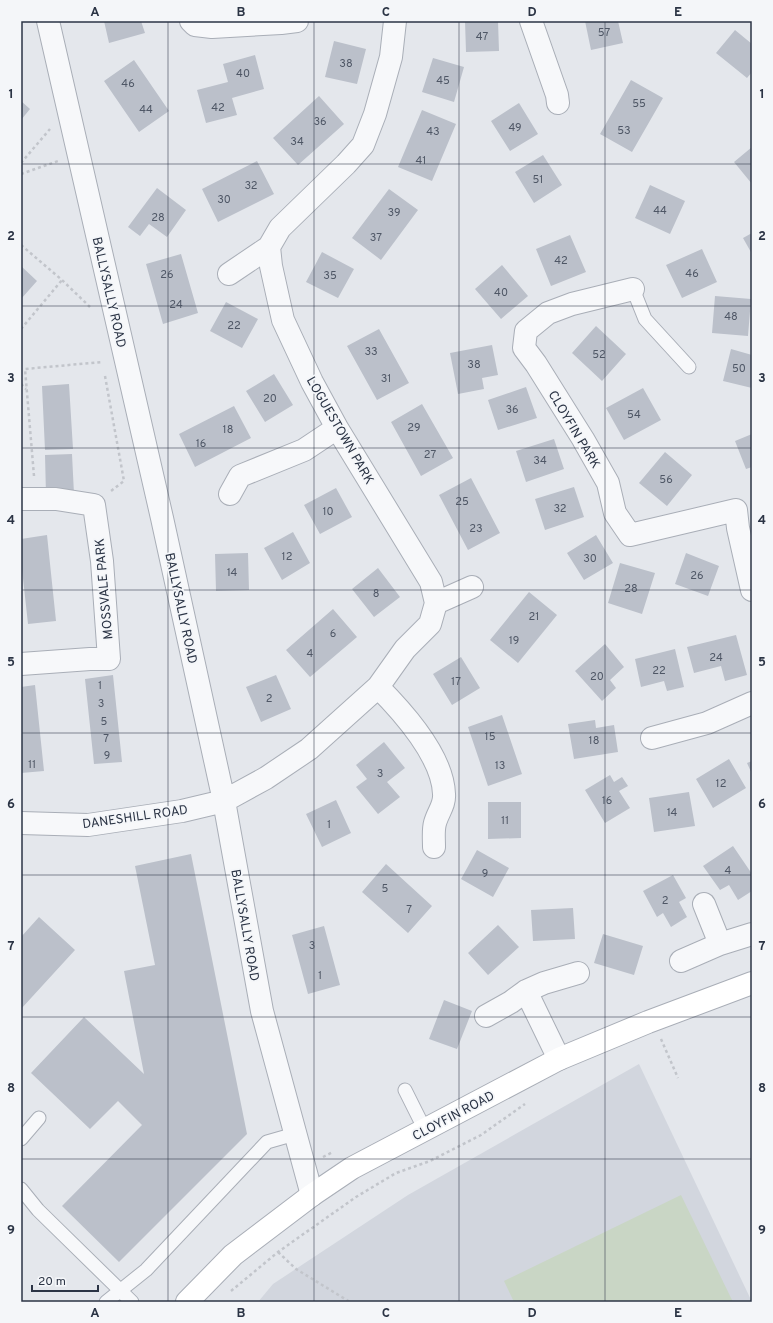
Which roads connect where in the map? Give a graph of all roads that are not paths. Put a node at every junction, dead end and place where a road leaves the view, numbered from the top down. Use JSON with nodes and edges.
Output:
{"nodes":[{"id":1,"x":48,"y":21,"type":"edge"},
{"id":2,"x":190,"y":21,"type":"edge"},
{"id":3,"x":297,"y":21,"type":"edge"},
{"id":4,"x":395,"y":21,"type":"edge"},
{"id":5,"x":531,"y":21,"type":"edge"},
{"id":6,"x":558,"y":103,"type":"dead end"},
{"id":7,"x":269,"y":247,"type":"junction"},
{"id":8,"x":229,"y":274,"type":"dead end"},
{"id":9,"x":633,"y":289,"type":"joint"},
{"id":10,"x":689,"y":368,"type":"dead end"},
{"id":11,"x":337,"y":428,"type":"junction"},
{"id":12,"x":230,"y":494,"type":"dead end"},
{"id":13,"x":28,"y":499,"type":"edge"},
{"id":14,"x":744,"y":508,"type":"edge"},
{"id":15,"x":472,"y":587,"type":"dead end"},
{"id":16,"x":752,"y":590,"type":"edge"},
{"id":17,"x":436,"y":603,"type":"junction"},
{"id":18,"x":21,"y":664,"type":"edge"},
{"id":19,"x":378,"y":687,"type":"junction"},
{"id":20,"x":752,"y":703,"type":"edge"},
{"id":21,"x":652,"y":738,"type":"dead end"},
{"id":22,"x":224,"y":801,"type":"junction"},
{"id":23,"x":21,"y":823,"type":"edge"},
{"id":24,"x":434,"y":847,"type":"dead end"},
{"id":25,"x":704,"y":904,"type":"dead end"},
{"id":26,"x":752,"y":934,"type":"edge"},
{"id":27,"x":720,"y":944,"type":"junction"},
{"id":28,"x":681,"y":961,"type":"dead end"},
{"id":29,"x":578,"y":972,"type":"dead end"},
{"id":30,"x":752,"y":982,"type":"edge"},
{"id":31,"x":526,"y":991,"type":"junction"},
{"id":32,"x":486,"y":1016,"type":"dead end"},
{"id":33,"x":559,"y":1059,"type":"junction"},
{"id":34,"x":405,"y":1090,"type":"dead end"},
{"id":35,"x":39,"y":1118,"type":"dead end"},
{"id":36,"x":425,"y":1130,"type":"junction"},
{"id":37,"x":295,"y":1134,"type":"junction"},
{"id":38,"x":21,"y":1139,"type":"edge"},
{"id":39,"x":21,"y":1189,"type":"edge"},
{"id":40,"x":312,"y":1195,"type":"junction"},
{"id":41,"x":121,"y":1291,"type":"junction"},
{"id":42,"x":106,"y":1302,"type":"edge"},
{"id":43,"x":132,"y":1302,"type":"edge"},
{"id":44,"x":187,"y":1302,"type":"edge"}],
"edges":[{"from":1,"to":22,"type":"street","name":"BALLYSALLY ROAD"},
{"from":2,"to":3,"type":"street"},
{"from":4,"to":7,"type":"street"},
{"from":5,"to":6,"type":"street"},
{"from":7,"to":8,"type":"street"},
{"from":7,"to":11,"type":"street","name":"LOGUESTOWN PARK"},
{"from":9,"to":10,"type":"lane"},
{"from":9,"to":14,"type":"street","name":"CLOYFIN PARK"},
{"from":11,"to":12,"type":"street"},
{"from":11,"to":17,"type":"street","name":"LOGUESTOWN PARK"},
{"from":13,"to":18,"type":"street","name":"MOSSVALE PARK"},
{"from":14,"to":16,"type":"street","name":"CLOYFIN PARK"},
{"from":15,"to":17,"type":"street"},
{"from":17,"to":19,"type":"street","name":"LOGUESTOWN PARK"},
{"from":19,"to":22,"type":"street","name":"LOGUESTOWN PARK"},
{"from":19,"to":24,"type":"street"},
{"from":20,"to":21,"type":"street"},
{"from":22,"to":23,"type":"street","name":"DANESHILL ROAD"},
{"from":22,"to":37,"type":"street","name":"BALLYSALLY ROAD"},
{"from":25,"to":27,"type":"street"},
{"from":26,"to":27,"type":"street"},
{"from":27,"to":28,"type":"street"},
{"from":29,"to":31,"type":"street"},
{"from":30,"to":33,"type":"main road","name":"CLOYFIN ROAD"},
{"from":31,"to":32,"type":"street"},
{"from":31,"to":33,"type":"street"},
{"from":33,"to":36,"type":"main road","name":"CLOYFIN ROAD"},
{"from":34,"to":36,"type":"lane"},
{"from":35,"to":38,"type":"lane"},
{"from":36,"to":40,"type":"main road","name":"CLOYFIN ROAD"},
{"from":37,"to":40,"type":"street","name":"BALLYSALLY ROAD"},
{"from":37,"to":41,"type":"lane"},
{"from":39,"to":41,"type":"lane"},
{"from":40,"to":44,"type":"main road","name":"CLOYFIN ROAD"},
{"from":41,"to":42,"type":"lane"},
{"from":41,"to":43,"type":"lane"}]}
